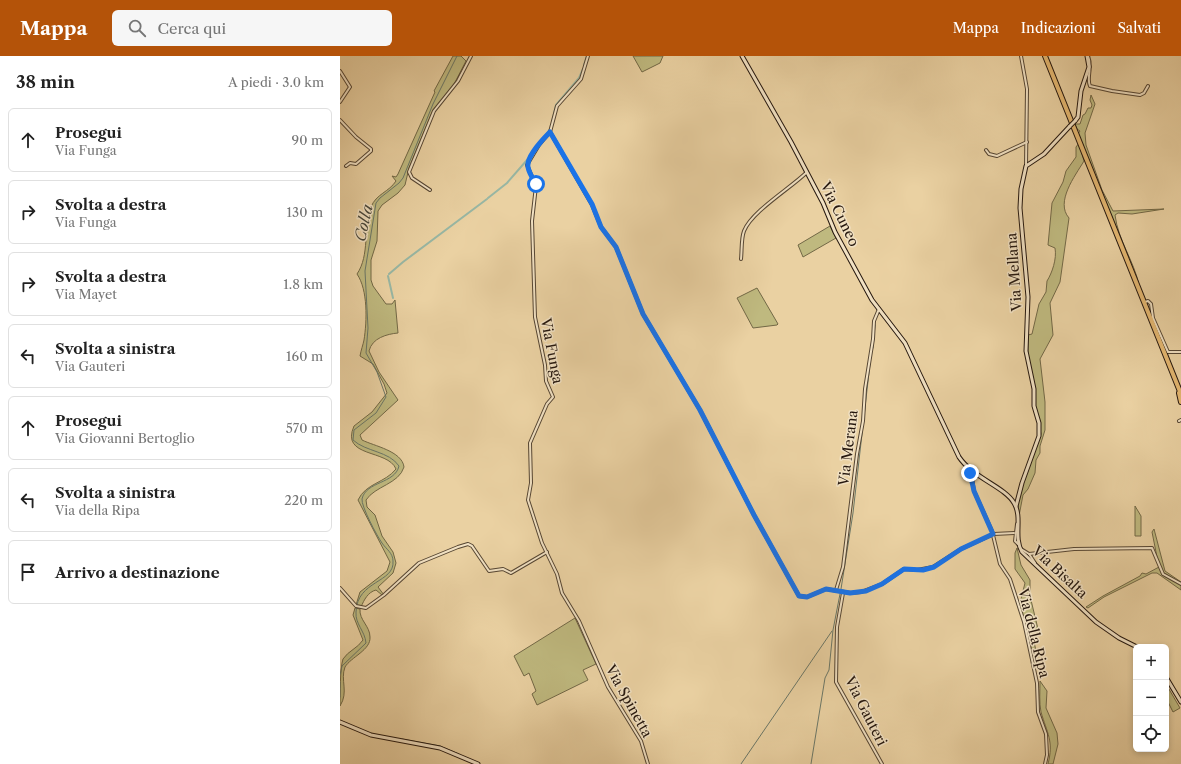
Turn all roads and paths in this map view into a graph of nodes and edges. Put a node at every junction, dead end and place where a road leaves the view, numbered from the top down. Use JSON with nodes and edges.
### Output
{"nodes":[{"id":1,"x":471,"y":56,"type":"edge"},
{"id":2,"x":588,"y":56,"type":"edge"},
{"id":3,"x":742,"y":56,"type":"edge"},
{"id":4,"x":1021,"y":56,"type":"edge"},
{"id":5,"x":1045,"y":56,"type":"edge"},
{"id":6,"x":1088,"y":56,"type":"edge"},
{"id":7,"x":340,"y":71,"type":"edge"},
{"id":8,"x":1148,"y":86,"type":"dead end"},
{"id":9,"x":340,"y":102,"type":"edge"},
{"id":10,"x":340,"y":120,"type":"edge"},
{"id":11,"x":550,"y":132,"type":"junction"},
{"id":12,"x":1027,"y":142,"type":"junction"},
{"id":13,"x":986,"y":150,"type":"dead end"},
{"id":14,"x":346,"y":166,"type":"dead end"},
{"id":15,"x":1026,"y":166,"type":"junction"},
{"id":16,"x":807,"y":172,"type":"junction"},
{"id":17,"x":430,"y":190,"type":"dead end"},
{"id":18,"x":741,"y":259,"type":"dead end"},
{"id":19,"x":1144,"y":302,"type":"junction"},
{"id":20,"x":879,"y":309,"type":"junction"},
{"id":21,"x":1181,"y":352,"type":"edge"},
{"id":22,"x":1177,"y":384,"type":"junction"},
{"id":23,"x":1181,"y":391,"type":"edge"},
{"id":24,"x":1181,"y":394,"type":"edge"},
{"id":25,"x":1181,"y":402,"type":"edge"},
{"id":26,"x":971,"y":471,"type":"junction"},
{"id":27,"x":1016,"y":506,"type":"junction"},
{"id":28,"x":1018,"y":523,"type":"junction"},
{"id":29,"x":1014,"y":532,"type":"junction"},
{"id":30,"x":993,"y":534,"type":"junction"},
{"id":31,"x":1018,"y":544,"type":"junction"},
{"id":32,"x":1020,"y":548,"type":"junction"},
{"id":33,"x":547,"y":552,"type":"junction"},
{"id":34,"x":1029,"y":554,"type":"junction"},
{"id":35,"x":1036,"y":565,"type":"junction"},
{"id":36,"x":1181,"y":584,"type":"edge"},
{"id":37,"x":340,"y":588,"type":"edge"},
{"id":38,"x":836,"y":590,"type":"junction"},
{"id":39,"x":843,"y":593,"type":"junction"},
{"id":40,"x":1133,"y":645,"type":"edge"},
{"id":41,"x":590,"y":649,"type":"joint"},
{"id":42,"x":1168,"y":680,"type":"edge"},
{"id":43,"x":1181,"y":702,"type":"edge"},
{"id":44,"x":340,"y":722,"type":"edge"},
{"id":45,"x":478,"y":764,"type":"edge"},
{"id":46,"x":648,"y":764,"type":"edge"},
{"id":47,"x":882,"y":764,"type":"edge"},
{"id":48,"x":1045,"y":764,"type":"edge"}],
"edges":[{"from":1,"to":17,"type":"street"},
{"from":2,"to":11,"type":"street","name":"Via Funga"},
{"from":3,"to":16,"type":"street","name":"Via Cuneo"},
{"from":4,"to":12,"type":"street"},
{"from":5,"to":19,"type":"main road"},
{"from":6,"to":8,"type":"street"},
{"from":6,"to":15,"type":"street","bridge":true},
{"from":7,"to":9,"type":"street"},
{"from":10,"to":14,"type":"street"},
{"from":11,"to":33,"type":"street","name":"Via Funga"},
{"from":11,"to":38,"type":"street"},
{"from":12,"to":13,"type":"street"},
{"from":12,"to":15,"type":"street"},
{"from":15,"to":27,"type":"street","name":"Via Mellana"},
{"from":16,"to":18,"type":"street"},
{"from":16,"to":20,"type":"street","name":"Via Cuneo"},
{"from":19,"to":21,"type":"street"},
{"from":19,"to":22,"type":"main road"},
{"from":20,"to":26,"type":"street","name":"Via Cuneo"},
{"from":20,"to":38,"type":"street","name":"Via Merana"},
{"from":22,"to":23,"type":"main road"},
{"from":22,"to":24,"type":"main road"},
{"from":22,"to":25,"type":"main road"},
{"from":26,"to":27,"type":"street"},
{"from":26,"to":30,"type":"street","name":"Via della Ripa"},
{"from":27,"to":28,"type":"street","name":"Via Bisalta"},
{"from":28,"to":29,"type":"street"},
{"from":28,"to":31,"type":"street","name":"Via Bisalta"},
{"from":29,"to":30,"type":"street"},
{"from":29,"to":31,"type":"street"},
{"from":30,"to":39,"type":"street"},
{"from":30,"to":48,"type":"street","name":"Via della Ripa"},
{"from":31,"to":32,"type":"street","name":"Via Bisalta"},
{"from":32,"to":34,"type":"street"},
{"from":32,"to":35,"type":"street","name":"Via Bisalta"},
{"from":33,"to":37,"type":"street"},
{"from":33,"to":41,"type":"street","name":"Via Funga"},
{"from":34,"to":35,"type":"street"},
{"from":34,"to":36,"type":"street"},
{"from":35,"to":40,"type":"street","name":"Via Bisalta"},
{"from":38,"to":39,"type":"street"},
{"from":39,"to":47,"type":"street","name":"Via Gauteri"},
{"from":41,"to":46,"type":"street","name":"Via Spinetta"},
{"from":42,"to":43,"type":"street"},
{"from":44,"to":45,"type":"street"}]}
